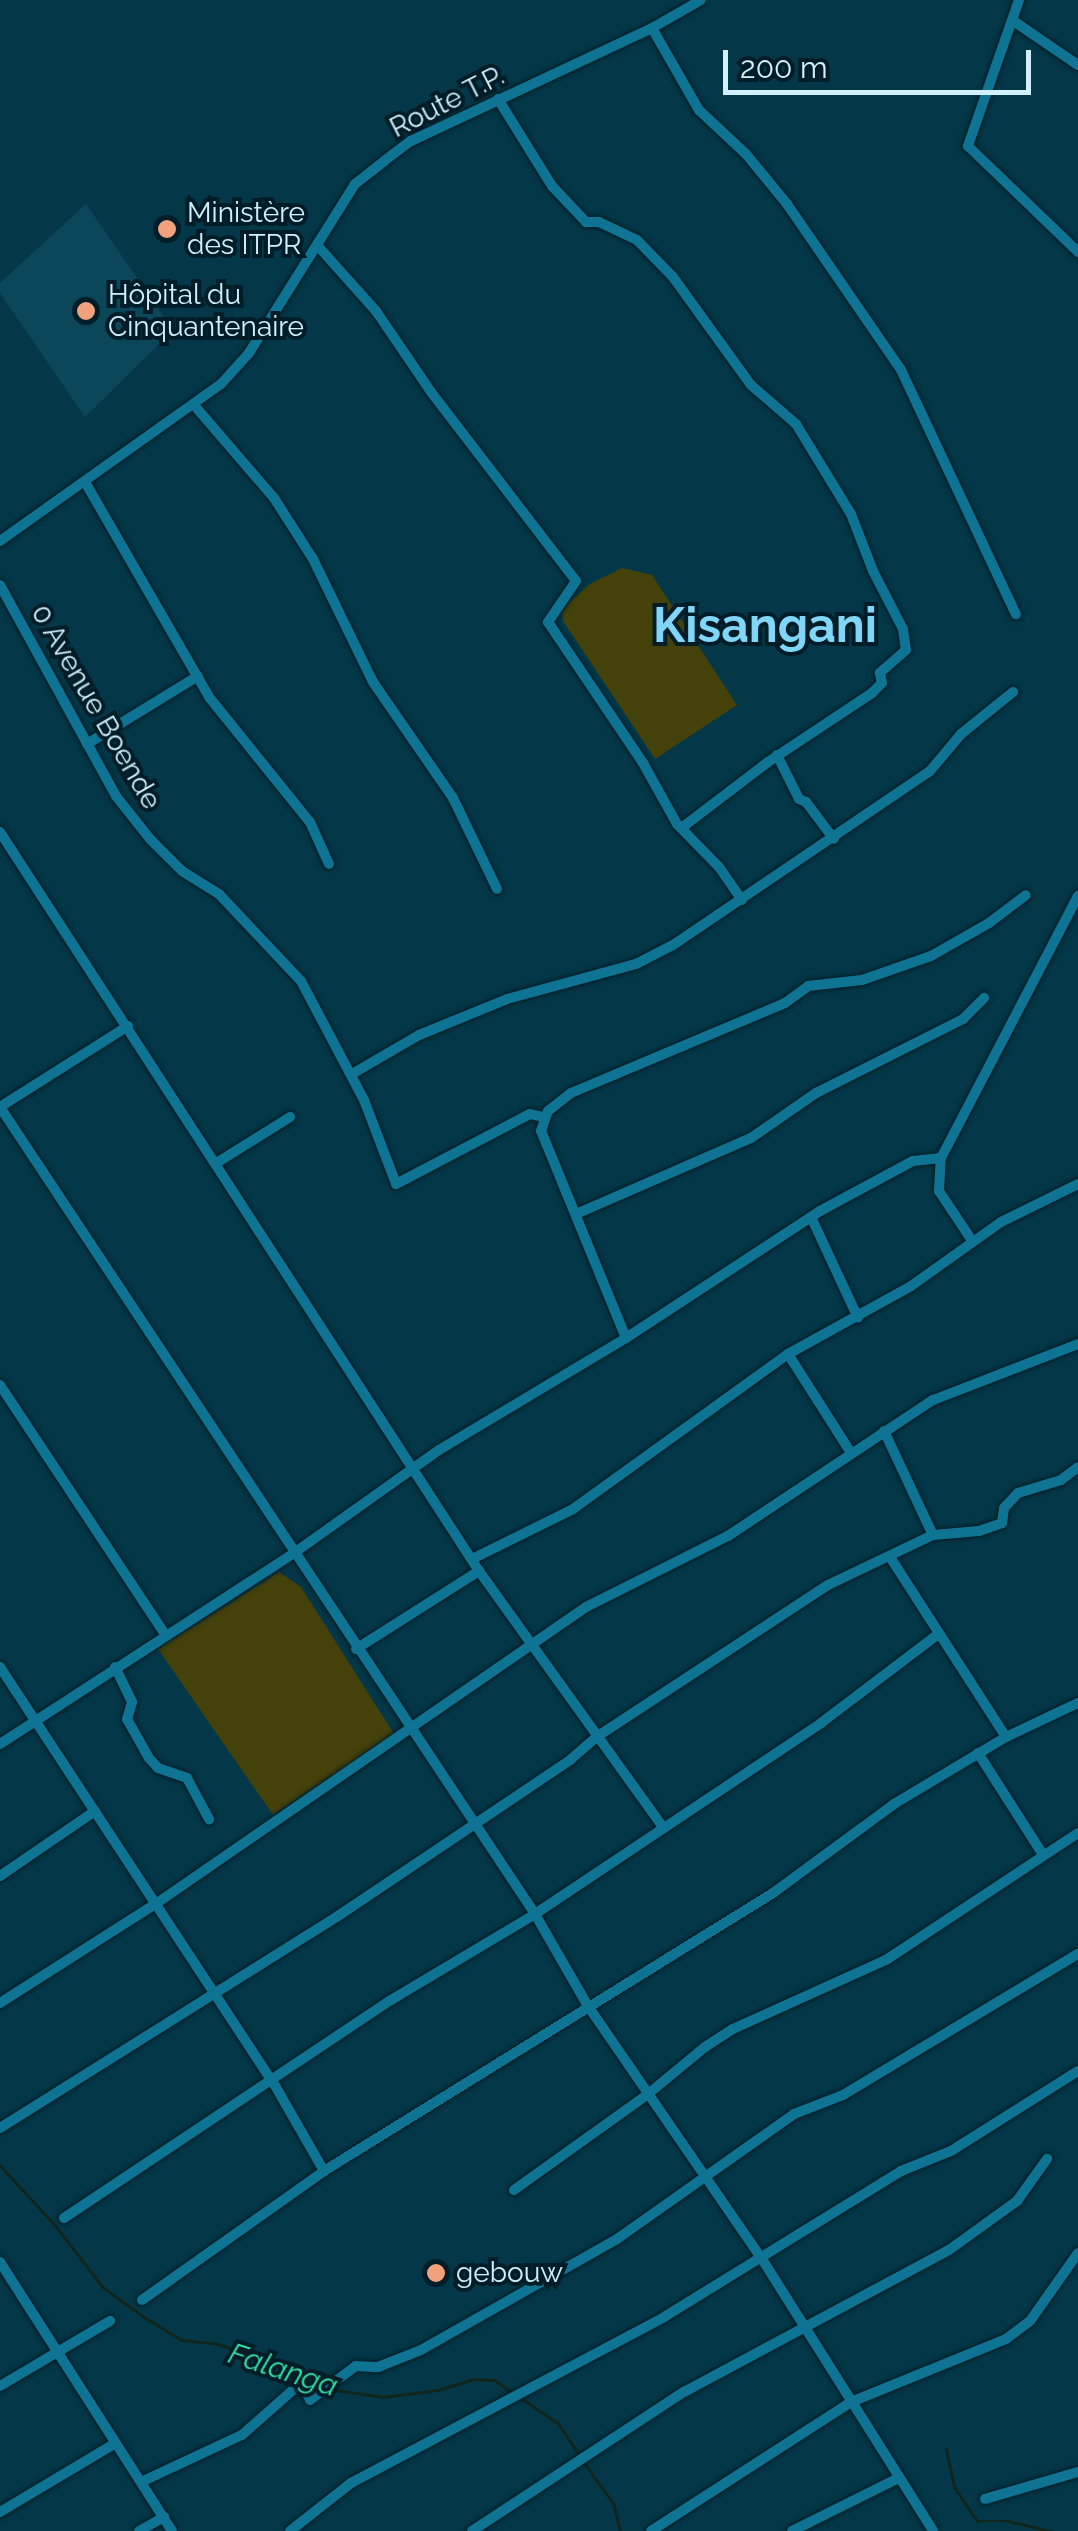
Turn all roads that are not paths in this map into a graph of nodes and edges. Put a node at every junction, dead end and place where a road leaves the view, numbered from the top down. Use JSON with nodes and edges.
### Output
{"nodes":[{"id":1,"x":701,"y":0,"type":"edge"},
{"id":2,"x":1019,"y":0,"type":"edge"},
{"id":3,"x":1012,"y":20,"type":"junction"},
{"id":4,"x":652,"y":28,"type":"junction"},
{"id":5,"x":1078,"y":65,"type":"edge"},
{"id":6,"x":498,"y":99,"type":"junction"},
{"id":7,"x":317,"y":245,"type":"junction"},
{"id":8,"x":1078,"y":252,"type":"edge"},
{"id":9,"x":194,"y":405,"type":"junction"},
{"id":10,"x":85,"y":482,"type":"junction"},
{"id":11,"x":0,"y":541,"type":"edge"},
{"id":12,"x":0,"y":585,"type":"edge"},
{"id":13,"x":1016,"y":614,"type":"dead end"},
{"id":14,"x":198,"y":676,"type":"junction"},
{"id":15,"x":1014,"y":692,"type":"dead end"},
{"id":16,"x":87,"y":744,"type":"junction"},
{"id":17,"x":778,"y":755,"type":"junction"},
{"id":18,"x":684,"y":826,"type":"junction"},
{"id":19,"x":0,"y":832,"type":"edge"},
{"id":20,"x":834,"y":840,"type":"junction"},
{"id":21,"x":329,"y":864,"type":"dead end"},
{"id":22,"x":497,"y":888,"type":"dead end"},
{"id":23,"x":1026,"y":895,"type":"dead end"},
{"id":24,"x":1078,"y":896,"type":"edge"},
{"id":25,"x":742,"y":900,"type":"junction"},
{"id":26,"x":984,"y":998,"type":"dead end"},
{"id":27,"x":128,"y":1026,"type":"junction"},
{"id":28,"x":352,"y":1074,"type":"junction"},
{"id":29,"x":0,"y":1107,"type":"edge"},
{"id":30,"x":290,"y":1117,"type":"dead end"},
{"id":31,"x":543,"y":1117,"type":"junction"},
{"id":32,"x":941,"y":1158,"type":"junction"},
{"id":33,"x":218,"y":1162,"type":"junction"},
{"id":34,"x":1078,"y":1184,"type":"edge"},
{"id":35,"x":576,"y":1214,"type":"junction"},
{"id":36,"x":812,"y":1217,"type":"junction"},
{"id":37,"x":971,"y":1240,"type":"junction"},
{"id":38,"x":858,"y":1318,"type":"junction"},
{"id":39,"x":626,"y":1338,"type":"junction"},
{"id":40,"x":1078,"y":1344,"type":"edge"},
{"id":41,"x":788,"y":1354,"type":"junction"},
{"id":42,"x":0,"y":1385,"type":"edge"},
{"id":43,"x":884,"y":1430,"type":"junction"},
{"id":44,"x":850,"y":1454,"type":"junction"},
{"id":45,"x":1078,"y":1467,"type":"edge"},
{"id":46,"x":413,"y":1468,"type":"junction"},
{"id":47,"x":933,"y":1535,"type":"junction"},
{"id":48,"x":294,"y":1553,"type":"junction"},
{"id":49,"x":890,"y":1557,"type":"junction"},
{"id":50,"x":472,"y":1560,"type":"junction"},
{"id":51,"x":479,"y":1570,"type":"junction"},
{"id":52,"x":165,"y":1634,"type":"junction"},
{"id":53,"x":937,"y":1635,"type":"junction"},
{"id":54,"x":528,"y":1645,"type":"junction"},
{"id":55,"x":356,"y":1649,"type":"junction"},
{"id":56,"x":0,"y":1667,"type":"edge"},
{"id":57,"x":116,"y":1667,"type":"junction"},
{"id":58,"x":1078,"y":1702,"type":"edge"},
{"id":59,"x":34,"y":1721,"type":"junction"},
{"id":60,"x":410,"y":1730,"type":"junction"},
{"id":61,"x":598,"y":1736,"type":"junction"},
{"id":62,"x":1006,"y":1737,"type":"junction"},
{"id":63,"x":0,"y":1744,"type":"edge"},
{"id":64,"x":978,"y":1753,"type":"junction"},
{"id":65,"x":95,"y":1811,"type":"junction"},
{"id":66,"x":210,"y":1818,"type":"dead end"},
{"id":67,"x":473,"y":1826,"type":"junction"},
{"id":68,"x":662,"y":1826,"type":"junction"},
{"id":69,"x":1078,"y":1833,"type":"edge"},
{"id":70,"x":1042,"y":1854,"type":"junction"},
{"id":71,"x":0,"y":1876,"type":"edge"},
{"id":72,"x":157,"y":1902,"type":"junction"},
{"id":73,"x":535,"y":1914,"type":"junction"},
{"id":74,"x":1078,"y":1954,"type":"edge"},
{"id":75,"x":210,"y":1992,"type":"junction"},
{"id":76,"x":0,"y":2003,"type":"edge"},
{"id":77,"x":588,"y":2006,"type":"junction"},
{"id":78,"x":1078,"y":2071,"type":"edge"},
{"id":79,"x":273,"y":2082,"type":"junction"},
{"id":80,"x":648,"y":2094,"type":"junction"},
{"id":81,"x":0,"y":2128,"type":"edge"},
{"id":82,"x":1047,"y":2160,"type":"dead end"},
{"id":83,"x":324,"y":2171,"type":"junction"},
{"id":84,"x":705,"y":2177,"type":"junction"},
{"id":85,"x":514,"y":2190,"type":"dead end"},
{"id":86,"x":64,"y":2218,"type":"dead end"},
{"id":87,"x":1078,"y":2254,"type":"edge"},
{"id":88,"x":762,"y":2259,"type":"junction"},
{"id":89,"x":0,"y":2262,"type":"edge"},
{"id":90,"x":142,"y":2300,"type":"dead end"},
{"id":91,"x":110,"y":2321,"type":"dead end"},
{"id":92,"x":805,"y":2328,"type":"junction"},
{"id":93,"x":57,"y":2350,"type":"junction"},
{"id":94,"x":0,"y":2386,"type":"edge"},
{"id":95,"x":851,"y":2402,"type":"junction"},
{"id":96,"x":114,"y":2444,"type":"junction"},
{"id":97,"x":1078,"y":2472,"type":"edge"},
{"id":98,"x":899,"y":2478,"type":"junction"},
{"id":99,"x":142,"y":2482,"type":"junction"},
{"id":100,"x":985,"y":2499,"type":"dead end"},
{"id":101,"x":0,"y":2512,"type":"edge"},
{"id":102,"x":164,"y":2517,"type":"junction"},
{"id":103,"x":139,"y":2531,"type":"edge"},
{"id":104,"x":172,"y":2531,"type":"edge"},
{"id":105,"x":290,"y":2531,"type":"edge"},
{"id":106,"x":472,"y":2531,"type":"edge"},
{"id":107,"x":651,"y":2531,"type":"edge"},
{"id":108,"x":792,"y":2531,"type":"edge"},
{"id":109,"x":933,"y":2531,"type":"edge"}],
"edges":[{"from":1,"to":4,"type":"street","name":"Route T.P."},
{"from":2,"to":3,"type":"street"},
{"from":3,"to":5,"type":"street"},
{"from":3,"to":8,"type":"street"},
{"from":4,"to":6,"type":"street","name":"Route T.P."},
{"from":4,"to":13,"type":"street"},
{"from":6,"to":7,"type":"street","name":"Route T.P."},
{"from":6,"to":17,"type":"street"},
{"from":7,"to":9,"type":"street","name":"Route T.P."},
{"from":7,"to":18,"type":"street"},
{"from":9,"to":10,"type":"street","name":"Route T.P."},
{"from":9,"to":22,"type":"street"},
{"from":10,"to":11,"type":"street","name":"Route T.P."},
{"from":10,"to":14,"type":"street"},
{"from":12,"to":16,"type":"street","name":"0 Avenue Boende"},
{"from":14,"to":16,"type":"street"},
{"from":14,"to":21,"type":"street"},
{"from":15,"to":20,"type":"street"},
{"from":16,"to":28,"type":"street","name":"0 Avenue Boende"},
{"from":17,"to":18,"type":"street"},
{"from":17,"to":20,"type":"street"},
{"from":18,"to":25,"type":"street"},
{"from":19,"to":27,"type":"street"},
{"from":20,"to":25,"type":"street"},
{"from":23,"to":31,"type":"street"},
{"from":24,"to":32,"type":"street"},
{"from":25,"to":28,"type":"street"},
{"from":26,"to":35,"type":"street"},
{"from":27,"to":29,"type":"street"},
{"from":27,"to":33,"type":"street"},
{"from":28,"to":31,"type":"street","name":"0 Avenue Boende"},
{"from":29,"to":48,"type":"street"},
{"from":30,"to":33,"type":"street"},
{"from":31,"to":35,"type":"street"},
{"from":32,"to":36,"type":"street"},
{"from":32,"to":37,"type":"street"},
{"from":33,"to":46,"type":"street"},
{"from":34,"to":37,"type":"street"},
{"from":35,"to":39,"type":"street"},
{"from":36,"to":38,"type":"street"},
{"from":36,"to":39,"type":"street"},
{"from":37,"to":38,"type":"street"},
{"from":38,"to":41,"type":"street"},
{"from":39,"to":46,"type":"street"},
{"from":40,"to":43,"type":"street"},
{"from":41,"to":44,"type":"street"},
{"from":41,"to":50,"type":"street"},
{"from":42,"to":52,"type":"street"},
{"from":43,"to":44,"type":"street"},
{"from":43,"to":47,"type":"street"},
{"from":44,"to":54,"type":"street"},
{"from":45,"to":47,"type":"street"},
{"from":46,"to":48,"type":"street"},
{"from":46,"to":50,"type":"street"},
{"from":47,"to":49,"type":"street"},
{"from":48,"to":52,"type":"street"},
{"from":48,"to":55,"type":"street"},
{"from":49,"to":53,"type":"street"},
{"from":49,"to":61,"type":"street"},
{"from":50,"to":51,"type":"street"},
{"from":51,"to":54,"type":"street"},
{"from":51,"to":55,"type":"street"},
{"from":52,"to":57,"type":"street"},
{"from":53,"to":62,"type":"street"},
{"from":53,"to":68,"type":"street"},
{"from":54,"to":60,"type":"street"},
{"from":54,"to":61,"type":"street"},
{"from":55,"to":60,"type":"street"},
{"from":56,"to":59,"type":"street"},
{"from":57,"to":59,"type":"street"},
{"from":57,"to":66,"type":"street"},
{"from":58,"to":62,"type":"street"},
{"from":59,"to":63,"type":"street"},
{"from":59,"to":65,"type":"street"},
{"from":60,"to":67,"type":"street"},
{"from":60,"to":72,"type":"street"},
{"from":61,"to":67,"type":"street"},
{"from":61,"to":68,"type":"street"},
{"from":62,"to":64,"type":"street"},
{"from":64,"to":70,"type":"street"},
{"from":64,"to":77,"type":"street"},
{"from":65,"to":71,"type":"street"},
{"from":65,"to":72,"type":"street"},
{"from":67,"to":73,"type":"street"},
{"from":67,"to":75,"type":"street"},
{"from":68,"to":73,"type":"street"},
{"from":69,"to":70,"type":"street"},
{"from":70,"to":80,"type":"street"},
{"from":72,"to":75,"type":"street"},
{"from":72,"to":76,"type":"street"},
{"from":73,"to":77,"type":"street"},
{"from":73,"to":79,"type":"street"},
{"from":74,"to":84,"type":"street"},
{"from":75,"to":79,"type":"street"},
{"from":75,"to":81,"type":"street"},
{"from":77,"to":80,"type":"street"},
{"from":77,"to":83,"type":"street"},
{"from":78,"to":88,"type":"street"},
{"from":79,"to":83,"type":"street"},
{"from":79,"to":86,"type":"street"},
{"from":80,"to":84,"type":"street"},
{"from":80,"to":85,"type":"street"},
{"from":82,"to":92,"type":"street"},
{"from":83,"to":90,"type":"street"},
{"from":84,"to":88,"type":"street"},
{"from":84,"to":99,"type":"street"},
{"from":87,"to":95,"type":"street"},
{"from":88,"to":92,"type":"street"},
{"from":88,"to":105,"type":"street"},
{"from":89,"to":93,"type":"street"},
{"from":91,"to":93,"type":"street"},
{"from":92,"to":95,"type":"street"},
{"from":92,"to":106,"type":"street"},
{"from":93,"to":94,"type":"street"},
{"from":93,"to":96,"type":"street"},
{"from":95,"to":98,"type":"street"},
{"from":95,"to":107,"type":"street"},
{"from":96,"to":99,"type":"street"},
{"from":96,"to":101,"type":"street"},
{"from":97,"to":100,"type":"street"},
{"from":98,"to":108,"type":"street"},
{"from":98,"to":109,"type":"street"},
{"from":99,"to":102,"type":"street"},
{"from":102,"to":103,"type":"street"},
{"from":102,"to":104,"type":"street"}]}
